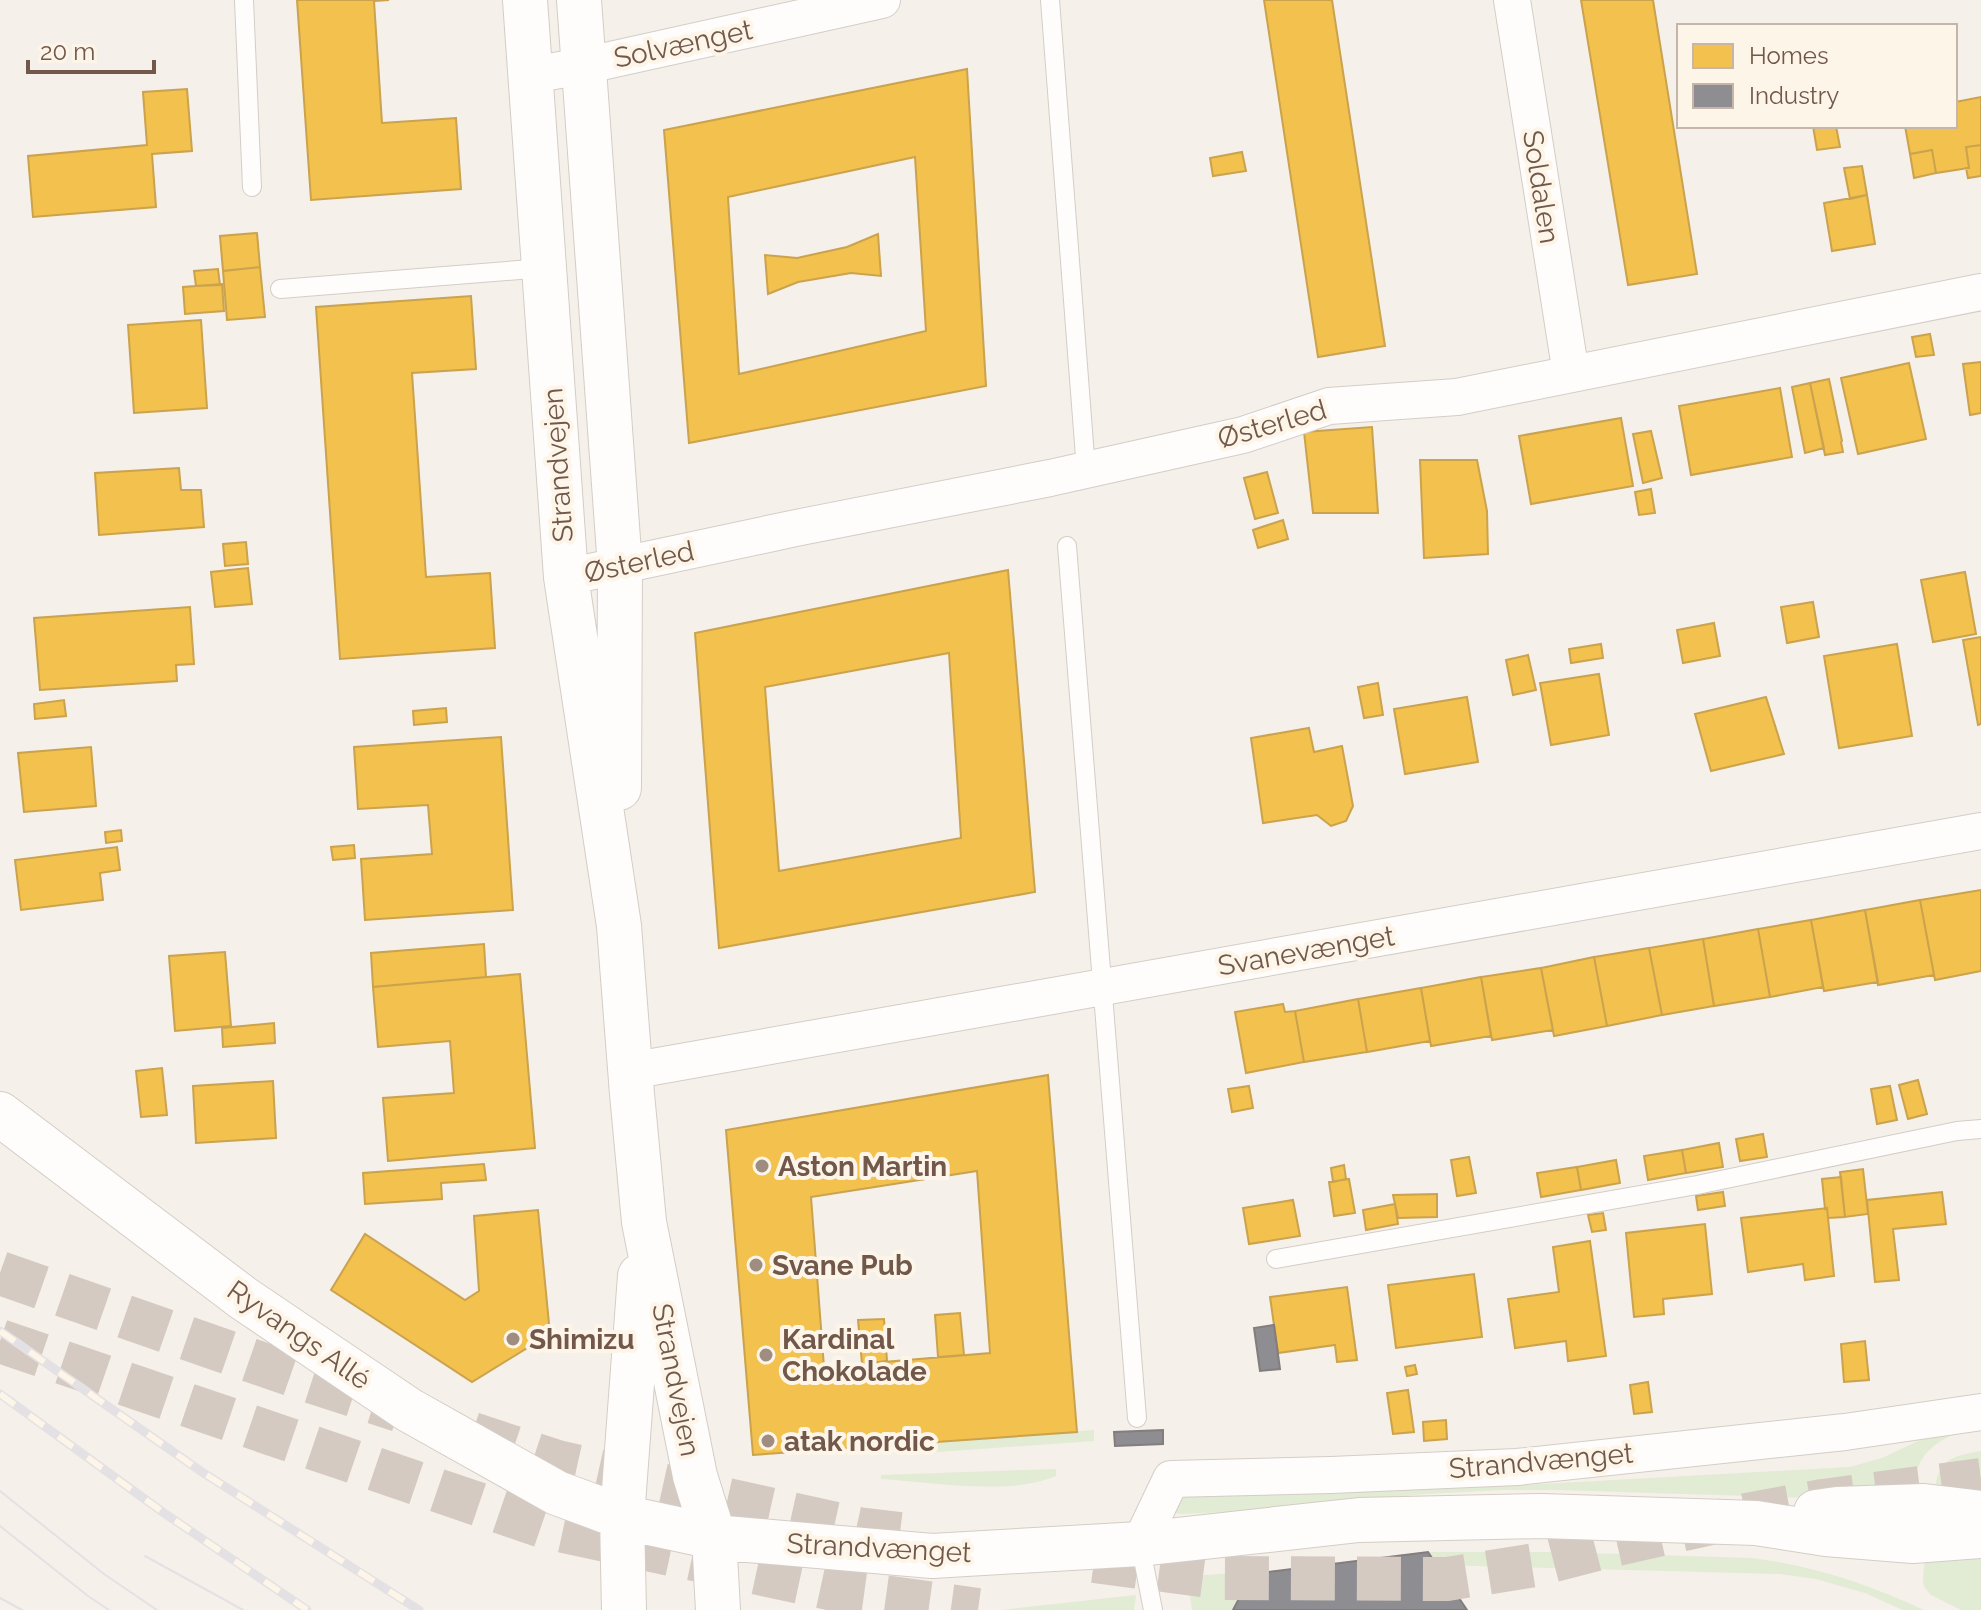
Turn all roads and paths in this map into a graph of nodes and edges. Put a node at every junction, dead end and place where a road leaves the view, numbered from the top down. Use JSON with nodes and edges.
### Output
{"nodes":[{"id":1,"x":244,"y":0,"type":"edge"},
{"id":2,"x":525,"y":0,"type":"edge"},
{"id":3,"x":579,"y":0,"type":"edge"},
{"id":4,"x":882,"y":0,"type":"edge"},
{"id":5,"x":1050,"y":0,"type":"edge"},
{"id":6,"x":1512,"y":0,"type":"edge"},
{"id":7,"x":583,"y":66,"type":"junction"},
{"id":8,"x":531,"y":75,"type":"junction"},
{"id":9,"x":252,"y":187,"type":"dead end"},
{"id":10,"x":544,"y":268,"type":"junction"},
{"id":11,"x":280,"y":289,"type":"dead end"},
{"id":12,"x":1981,"y":292,"type":"edge"},
{"id":13,"x":1571,"y":374,"type":"junction"},
{"id":14,"x":1086,"y":470,"type":"junction"},
{"id":15,"x":1067,"y":546,"type":"dead end"},
{"id":16,"x":620,"y":567,"type":"junction"},
{"id":17,"x":566,"y":577,"type":"junction"},
{"id":18,"x":1981,"y":831,"type":"edge"},
{"id":19,"x":619,"y":926,"type":"junction"},
{"id":20,"x":1103,"y":987,"type":"junction"},
{"id":21,"x":630,"y":1071,"type":"junction"},
{"id":22,"x":0,"y":1114,"type":"edge"},
{"id":23,"x":1981,"y":1129,"type":"edge"},
{"id":24,"x":644,"y":1222,"type":"junction"},
{"id":25,"x":1276,"y":1259,"type":"dead end"},
{"id":26,"x":1981,"y":1412,"type":"edge"},
{"id":27,"x":1137,"y":1418,"type":"dead end"},
{"id":28,"x":1981,"y":1513,"type":"edge"},
{"id":29,"x":622,"y":1517,"type":"junction"},
{"id":30,"x":1756,"y":1523,"type":"junction"},
{"id":31,"x":1981,"y":1536,"type":"edge"},
{"id":32,"x":714,"y":1537,"type":"junction"},
{"id":33,"x":1140,"y":1544,"type":"junction"},
{"id":34,"x":624,"y":1610,"type":"edge"},
{"id":35,"x":718,"y":1610,"type":"edge"},
{"id":36,"x":1153,"y":1610,"type":"edge"}],
"edges":[{"from":1,"to":9,"type":"lane"},
{"from":2,"to":8,"type":"street","name":"Strandvejen"},
{"from":3,"to":7,"type":"street","name":"Strandvejen"},
{"from":4,"to":7,"type":"street","name":"Solvænget"},
{"from":5,"to":14,"type":"lane"},
{"from":6,"to":13,"type":"street","name":"Soldalen"},
{"from":7,"to":8,"type":"street","name":"Solvænget"},
{"from":7,"to":16,"type":"street","name":"Strandvejen"},
{"from":8,"to":10,"type":"street","name":"Strandvejen"},
{"from":10,"to":11,"type":"lane"},
{"from":10,"to":17,"type":"street","name":"Strandvejen"},
{"from":12,"to":13,"type":"street","name":"Østerled"},
{"from":13,"to":14,"type":"street","name":"Østerled"},
{"from":14,"to":16,"type":"street","name":"Østerled"},
{"from":15,"to":20,"type":"lane"},
{"from":16,"to":17,"type":"street","name":"Østerled"},
{"from":16,"to":19,"type":"street","name":"Strandvejen"},
{"from":17,"to":19,"type":"street","name":"Strandvejen"},
{"from":18,"to":20,"type":"street","name":"Svanevænget"},
{"from":19,"to":21,"type":"street","name":"Strandvejen"},
{"from":20,"to":21,"type":"street","name":"Svanevænget"},
{"from":20,"to":27,"type":"lane"},
{"from":21,"to":24,"type":"street","name":"Strandvejen"},
{"from":22,"to":29,"type":"street","name":"Ryvangs Allé"},
{"from":23,"to":25,"type":"lane"},
{"from":24,"to":29,"type":"street","name":"Strandvejen"},
{"from":24,"to":32,"type":"street","name":"Strandvejen"},
{"from":26,"to":33,"type":"street","name":"Strandvænget"},
{"from":28,"to":30,"type":"street","name":"Strandvænget"},
{"from":29,"to":32,"type":"street","name":"Ryvangs Allé"},
{"from":29,"to":34,"type":"street","name":"Strandvejen"},
{"from":30,"to":31,"type":"street","name":"Strandvænget"},
{"from":30,"to":33,"type":"street","name":"Strandvænget"},
{"from":32,"to":33,"type":"street","name":"Strandvænget"},
{"from":32,"to":35,"type":"street","name":"Strandvejen"},
{"from":33,"to":36,"type":"lane"}]}
